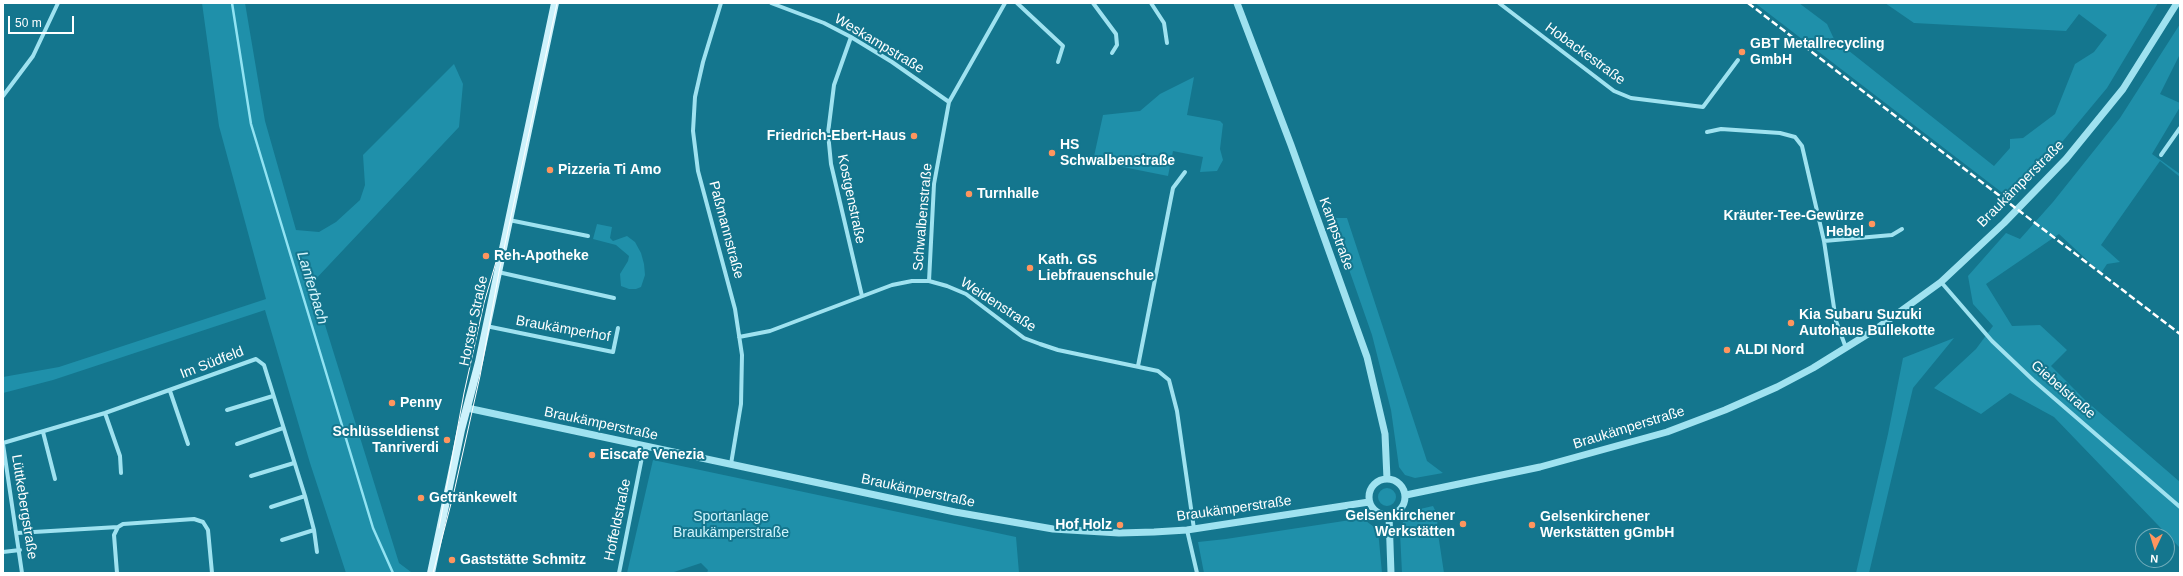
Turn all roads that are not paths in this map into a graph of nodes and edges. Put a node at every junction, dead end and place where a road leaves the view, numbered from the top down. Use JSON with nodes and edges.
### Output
{"nodes":[{"id":1,"x":58,"y":3,"type":"edge"},
{"id":2,"x":555,"y":3,"type":"edge"},
{"id":3,"x":721,"y":3,"type":"edge"},
{"id":4,"x":771,"y":3,"type":"edge"},
{"id":5,"x":1005,"y":3,"type":"edge"},
{"id":6,"x":1017,"y":3,"type":"edge"},
{"id":7,"x":1093,"y":3,"type":"edge"},
{"id":8,"x":1151,"y":3,"type":"edge"},
{"id":9,"x":1237,"y":3,"type":"edge"},
{"id":10,"x":1499,"y":3,"type":"edge"},
{"id":11,"x":2177,"y":3,"type":"edge"},
{"id":12,"x":851,"y":37,"type":"junction"},
{"id":13,"x":1167,"y":43,"type":"dead end"},
{"id":14,"x":1112,"y":53,"type":"dead end"},
{"id":15,"x":1738,"y":60,"type":"dead end"},
{"id":16,"x":1058,"y":62,"type":"dead end"},
{"id":17,"x":3,"y":96,"type":"edge"},
{"id":18,"x":949,"y":102,"type":"junction"},
{"id":19,"x":2180,"y":128,"type":"edge"},
{"id":20,"x":1707,"y":132,"type":"dead end"},
{"id":21,"x":2161,"y":155,"type":"dead end"},
{"id":22,"x":1185,"y":172,"type":"dead end"},
{"id":23,"x":509,"y":220,"type":"junction"},
{"id":24,"x":1902,"y":229,"type":"dead end"},
{"id":25,"x":588,"y":236,"type":"dead end"},
{"id":26,"x":1824,"y":241,"type":"junction"},
{"id":27,"x":497,"y":272,"type":"junction"},
{"id":28,"x":929,"y":281,"type":"junction"},
{"id":29,"x":1941,"y":282,"type":"junction"},
{"id":30,"x":862,"y":296,"type":"junction"},
{"id":31,"x":614,"y":298,"type":"dead end"},
{"id":32,"x":486,"y":326,"type":"junction"},
{"id":33,"x":618,"y":328,"type":"dead end"},
{"id":34,"x":740,"y":337,"type":"junction"},
{"id":35,"x":1846,"y":348,"type":"junction"},
{"id":36,"x":1138,"y":366,"type":"junction"},
{"id":37,"x":170,"y":391,"type":"junction"},
{"id":38,"x":272,"y":396,"type":"junction"},
{"id":39,"x":468,"y":408,"type":"junction"},
{"id":40,"x":226,"y":410,"type":"dead end"},
{"id":41,"x":105,"y":413,"type":"junction"},
{"id":42,"x":283,"y":428,"type":"junction"},
{"id":43,"x":43,"y":432,"type":"junction"},
{"id":44,"x":3,"y":443,"type":"edge"},
{"id":45,"x":188,"y":444,"type":"dead end"},
{"id":46,"x":238,"y":444,"type":"dead end"},
{"id":47,"x":644,"y":447,"type":"junction"},
{"id":48,"x":294,"y":463,"type":"junction"},
{"id":49,"x":731,"y":465,"type":"junction"},
{"id":50,"x":121,"y":473,"type":"dead end"},
{"id":51,"x":251,"y":476,"type":"dead end"},
{"id":52,"x":55,"y":479,"type":"dead end"},
{"id":53,"x":1387,"y":479,"type":"junction"},
{"id":54,"x":1406,"y":495,"type":"junction"},
{"id":55,"x":305,"y":496,"type":"junction"},
{"id":56,"x":1369,"y":502,"type":"junction"},
{"id":57,"x":2180,"y":506,"type":"edge"},
{"id":58,"x":271,"y":507,"type":"dead end"},
{"id":59,"x":1389,"y":516,"type":"junction"},
{"id":60,"x":118,"y":527,"type":"junction"},
{"id":61,"x":1191,"y":529,"type":"junction"},
{"id":62,"x":314,"y":530,"type":"junction"},
{"id":63,"x":17,"y":533,"type":"junction"},
{"id":64,"x":282,"y":540,"type":"dead end"},
{"id":65,"x":20,"y":550,"type":"junction"},
{"id":66,"x":3,"y":552,"type":"edge"},
{"id":67,"x":317,"y":552,"type":"dead end"},
{"id":68,"x":22,"y":573,"type":"edge"},
{"id":69,"x":116,"y":573,"type":"edge"},
{"id":70,"x":212,"y":573,"type":"edge"},
{"id":71,"x":431,"y":573,"type":"edge"},
{"id":72,"x":619,"y":573,"type":"edge"},
{"id":73,"x":1198,"y":573,"type":"edge"},
{"id":74,"x":1391,"y":573,"type":"edge"}],
"edges":[{"from":1,"to":17,"type":"street"},
{"from":2,"to":23,"type":"main road","name":"Horster Straße"},
{"from":3,"to":34,"type":"street","name":"Paßmannstraße"},
{"from":4,"to":12,"type":"street","name":"Weskampstraße"},
{"from":5,"to":18,"type":"street","name":"Schwalbenstraße"},
{"from":6,"to":16,"type":"street"},
{"from":7,"to":14,"type":"street"},
{"from":8,"to":13,"type":"street"},
{"from":9,"to":53,"type":"street","name":"Kampstraße"},
{"from":10,"to":15,"type":"street","name":"Hobackestraße"},
{"from":11,"to":29,"type":"street","name":"Braukämperstraße"},
{"from":12,"to":18,"type":"street","name":"Weskampstraße"},
{"from":12,"to":30,"type":"street","name":"Kostgenstraße"},
{"from":18,"to":28,"type":"street","name":"Schwalbenstraße"},
{"from":19,"to":21,"type":"street"},
{"from":20,"to":26,"type":"street"},
{"from":22,"to":36,"type":"street"},
{"from":23,"to":25,"type":"street"},
{"from":23,"to":27,"type":"main road","name":"Horster Straße"},
{"from":24,"to":26,"type":"street"},
{"from":26,"to":35,"type":"street"},
{"from":27,"to":31,"type":"street"},
{"from":27,"to":32,"type":"main road","name":"Horster Straße"},
{"from":28,"to":30,"type":"street","name":"Weidenstraße"},
{"from":28,"to":36,"type":"street","name":"Weidenstraße"},
{"from":29,"to":35,"type":"street","name":"Braukämperstraße"},
{"from":29,"to":57,"type":"street","name":"Giebelstraße"},
{"from":30,"to":34,"type":"street","name":"Weidenstraße"},
{"from":32,"to":33,"type":"street","name":"Braukämperhof"},
{"from":32,"to":39,"type":"main road","name":"Horster Straße"},
{"from":34,"to":49,"type":"street","name":"Paßmannstraße"},
{"from":35,"to":54,"type":"street","name":"Braukämperstraße"},
{"from":36,"to":61,"type":"street","name":"Weidenstraße"},
{"from":37,"to":38,"type":"street","name":"Im Südfeld"},
{"from":37,"to":41,"type":"street","name":"Im Südfeld"},
{"from":37,"to":45,"type":"street"},
{"from":38,"to":40,"type":"street"},
{"from":38,"to":42,"type":"street","name":"Im Südfeld"},
{"from":39,"to":47,"type":"street","name":"Braukämperstraße"},
{"from":39,"to":71,"type":"main road","name":"Horster Straße"},
{"from":41,"to":43,"type":"street","name":"Im Südfeld"},
{"from":41,"to":50,"type":"street"},
{"from":42,"to":46,"type":"street"},
{"from":42,"to":48,"type":"street","name":"Im Südfeld"},
{"from":43,"to":44,"type":"street","name":"Im Südfeld"},
{"from":43,"to":52,"type":"street"},
{"from":44,"to":63,"type":"street","name":"Lüttkebergstraße"},
{"from":47,"to":49,"type":"street","name":"Braukämperstraße"},
{"from":47,"to":72,"type":"street","name":"Hoffeldstraße"},
{"from":48,"to":51,"type":"street"},
{"from":48,"to":55,"type":"street","name":"Im Südfeld"},
{"from":49,"to":61,"type":"street","name":"Braukämperstraße"},
{"from":53,"to":54,"type":"street"},
{"from":53,"to":56,"type":"street"},
{"from":54,"to":59,"type":"street"},
{"from":55,"to":58,"type":"street"},
{"from":55,"to":62,"type":"street","name":"Im Südfeld"},
{"from":56,"to":59,"type":"street"},
{"from":56,"to":61,"type":"street","name":"Braukämperstraße"},
{"from":59,"to":74,"type":"street"},
{"from":60,"to":63,"type":"street"},
{"from":60,"to":69,"type":"street"},
{"from":60,"to":70,"type":"street"},
{"from":61,"to":73,"type":"street","name":"Weidenstraße"},
{"from":62,"to":64,"type":"street"},
{"from":62,"to":67,"type":"street","name":"Im Südfeld"},
{"from":63,"to":65,"type":"street","name":"Lüttkebergstraße"},
{"from":65,"to":66,"type":"street"},
{"from":65,"to":68,"type":"street","name":"Lüttkebergstraße"}]}
